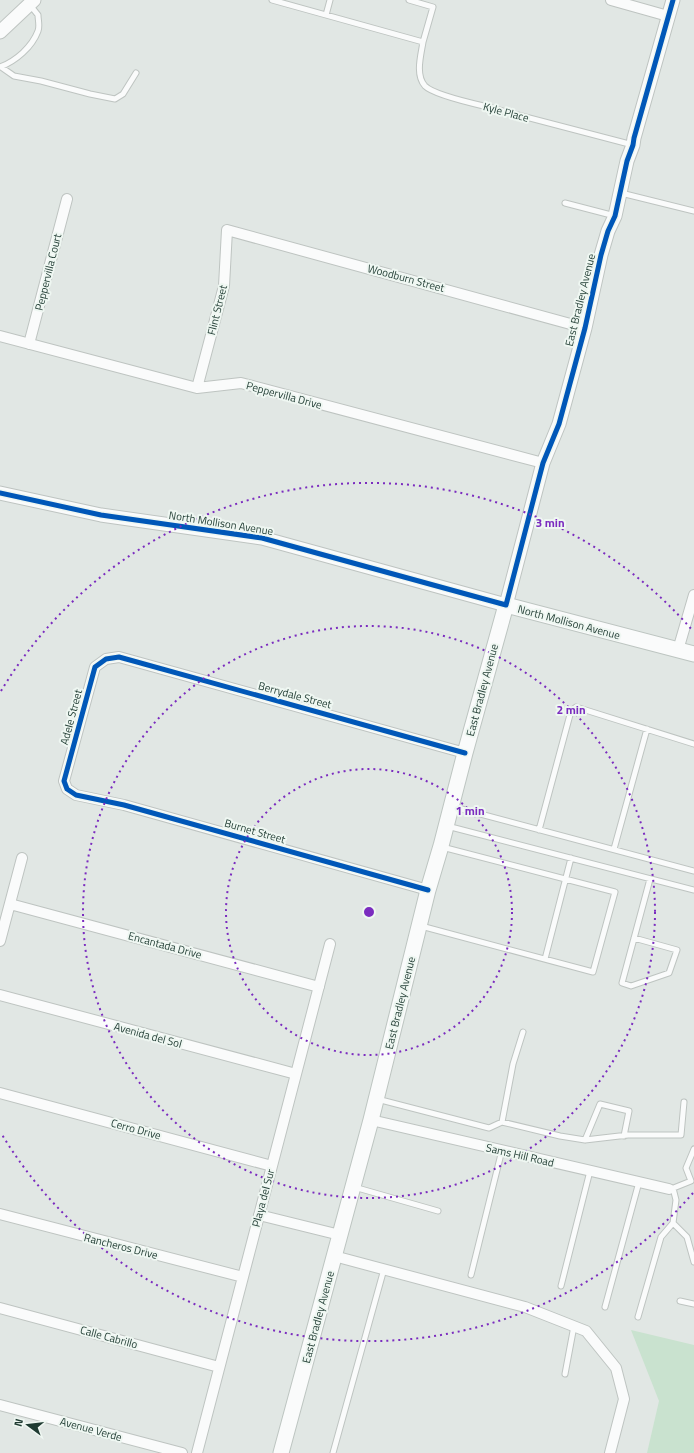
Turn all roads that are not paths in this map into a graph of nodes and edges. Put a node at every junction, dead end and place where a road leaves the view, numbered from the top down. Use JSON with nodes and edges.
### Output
{"nodes":[{"id":1,"x":272,"y":0,"type":"edge"},
{"id":2,"x":330,"y":0,"type":"edge"},
{"id":3,"x":409,"y":0,"type":"edge"},
{"id":4,"x":611,"y":0,"type":"edge"},
{"id":5,"x":673,"y":0,"type":"edge"},
{"id":6,"x":31,"y":2,"type":"edge"},
{"id":7,"x":326,"y":15,"type":"junction"},
{"id":8,"x":668,"y":16,"type":"junction"},
{"id":9,"x":0,"y":31,"type":"edge"},
{"id":10,"x":424,"y":42,"type":"junction"},
{"id":11,"x":0,"y":67,"type":"edge"},
{"id":12,"x":136,"y":73,"type":"dead end"},
{"id":13,"x":634,"y":145,"type":"junction"},
{"id":14,"x":621,"y":192,"type":"junction"},
{"id":15,"x":66,"y":199,"type":"dead end"},
{"id":16,"x":566,"y":204,"type":"dead end"},
{"id":17,"x":694,"y":211,"type":"edge"},
{"id":18,"x":614,"y":216,"type":"junction"},
{"id":19,"x":227,"y":230,"type":"joint"},
{"id":20,"x":584,"y":328,"type":"junction"},
{"id":21,"x":0,"y":336,"type":"edge"},
{"id":22,"x":29,"y":344,"type":"junction"},
{"id":23,"x":197,"y":388,"type":"junction"},
{"id":24,"x":543,"y":463,"type":"junction"},
{"id":25,"x":0,"y":493,"type":"edge"},
{"id":26,"x":694,"y":595,"type":"edge"},
{"id":27,"x":506,"y":606,"type":"junction"},
{"id":28,"x":678,"y":650,"type":"junction"},
{"id":29,"x":694,"y":654,"type":"edge"},
{"id":30,"x":119,"y":657,"type":"joint"},
{"id":31,"x":647,"y":729,"type":"junction"},
{"id":32,"x":694,"y":744,"type":"edge"},
{"id":33,"x":465,"y":753,"type":"junction"},
{"id":34,"x":76,"y":795,"type":"joint"},
{"id":35,"x":451,"y":806,"type":"junction"},
{"id":36,"x":446,"y":826,"type":"junction"},
{"id":37,"x":539,"y":830,"type":"junction"},
{"id":38,"x":441,"y":846,"type":"junction"},
{"id":39,"x":614,"y":850,"type":"junction"},
{"id":40,"x":22,"y":858,"type":"dead end"},
{"id":41,"x":571,"y":858,"type":"junction"},
{"id":42,"x":694,"y":871,"type":"edge"},
{"id":43,"x":650,"y":878,"type":"junction"},
{"id":44,"x":566,"y":879,"type":"junction"},
{"id":45,"x":428,"y":890,"type":"junction"},
{"id":46,"x":694,"y":890,"type":"edge"},
{"id":47,"x":10,"y":904,"type":"junction"},
{"id":48,"x":419,"y":926,"type":"junction"},
{"id":49,"x":634,"y":938,"type":"junction"},
{"id":50,"x":0,"y":941,"type":"edge"},
{"id":51,"x":330,"y":944,"type":"dead end"},
{"id":52,"x":545,"y":959,"type":"junction"},
{"id":53,"x":319,"y":987,"type":"junction"},
{"id":54,"x":0,"y":995,"type":"edge"},
{"id":55,"x":523,"y":1032,"type":"dead end"},
{"id":56,"x":296,"y":1074,"type":"junction"},
{"id":57,"x":0,"y":1093,"type":"edge"},
{"id":58,"x":376,"y":1099,"type":"junction"},
{"id":59,"x":684,"y":1102,"type":"dead end"},
{"id":60,"x":371,"y":1120,"type":"junction"},
{"id":61,"x":502,"y":1122,"type":"junction"},
{"id":62,"x":624,"y":1136,"type":"junction"},
{"id":63,"x":585,"y":1140,"type":"junction"},
{"id":64,"x":502,"y":1150,"type":"junction"},
{"id":65,"x":694,"y":1150,"type":"edge"},
{"id":66,"x":272,"y":1166,"type":"junction"},
{"id":67,"x":590,"y":1171,"type":"junction"},
{"id":68,"x":692,"y":1180,"type":"edge"},
{"id":69,"x":639,"y":1182,"type":"junction"},
{"id":70,"x":353,"y":1186,"type":"junction"},
{"id":71,"x":671,"y":1189,"type":"junction"},
{"id":72,"x":438,"y":1211,"type":"dead end"},
{"id":73,"x":0,"y":1214,"type":"edge"},
{"id":74,"x":259,"y":1216,"type":"junction"},
{"id":75,"x":673,"y":1223,"type":"junction"},
{"id":76,"x":340,"y":1235,"type":"junction"},
{"id":77,"x":693,"y":1253,"type":"edge"},
{"id":78,"x":334,"y":1256,"type":"junction"},
{"id":79,"x":694,"y":1262,"type":"edge"},
{"id":80,"x":384,"y":1269,"type":"junction"},
{"id":81,"x":471,"y":1275,"type":"dead end"},
{"id":82,"x":243,"y":1277,"type":"junction"},
{"id":83,"x":561,"y":1286,"type":"dead end"},
{"id":84,"x":680,"y":1300,"type":"dead end"},
{"id":85,"x":694,"y":1304,"type":"edge"},
{"id":86,"x":605,"y":1307,"type":"dead end"},
{"id":87,"x":0,"y":1308,"type":"edge"},
{"id":88,"x":638,"y":1317,"type":"dead end"},
{"id":89,"x":574,"y":1326,"type":"junction"},
{"id":90,"x":219,"y":1367,"type":"junction"},
{"id":91,"x":565,"y":1374,"type":"dead end"},
{"id":92,"x":0,"y":1405,"type":"edge"},
{"id":93,"x":182,"y":1453,"type":"edge"},
{"id":94,"x":197,"y":1453,"type":"edge"},
{"id":95,"x":281,"y":1453,"type":"edge"},
{"id":96,"x":333,"y":1453,"type":"edge"},
{"id":97,"x":610,"y":1453,"type":"edge"}],
"edges":[{"from":1,"to":7,"type":"lane"},
{"from":2,"to":7,"type":"lane"},
{"from":3,"to":10,"type":"lane","name":"Kyle Place"},
{"from":4,"to":8,"type":"street"},
{"from":5,"to":8,"type":"street","name":"East Bradley Avenue"},
{"from":6,"to":9,"type":"street"},
{"from":6,"to":11,"type":"lane"},
{"from":7,"to":10,"type":"lane"},
{"from":8,"to":13,"type":"street","name":"East Bradley Avenue"},
{"from":10,"to":13,"type":"lane","name":"Kyle Place"},
{"from":11,"to":12,"type":"lane"},
{"from":13,"to":14,"type":"street","name":"East Bradley Avenue"},
{"from":14,"to":17,"type":"lane"},
{"from":14,"to":18,"type":"street","name":"East Bradley Avenue"},
{"from":15,"to":22,"type":"street","name":"Peppervilla Court"},
{"from":16,"to":18,"type":"lane"},
{"from":18,"to":20,"type":"street","name":"East Bradley Avenue"},
{"from":19,"to":20,"type":"street","name":"Woodburn Street"},
{"from":19,"to":23,"type":"street","name":"Flint Street"},
{"from":20,"to":24,"type":"street","name":"East Bradley Avenue"},
{"from":21,"to":22,"type":"street","name":"Peppervilla Drive"},
{"from":22,"to":23,"type":"street","name":"Peppervilla Drive"},
{"from":23,"to":24,"type":"street","name":"Peppervilla Drive"},
{"from":24,"to":27,"type":"street","name":"East Bradley Avenue"},
{"from":25,"to":27,"type":"street","name":"North Mollison Avenue"},
{"from":26,"to":28,"type":"street"},
{"from":27,"to":28,"type":"main road","name":"North Mollison Avenue"},
{"from":27,"to":33,"type":"main road","name":"East Bradley Avenue"},
{"from":28,"to":29,"type":"main road","name":"North Mollison Avenue"},
{"from":30,"to":33,"type":"street","name":"Berrydale Street"},
{"from":30,"to":34,"type":"street","name":"Adele Street"},
{"from":31,"to":32,"type":"lane"},
{"from":31,"to":37,"type":"lane"},
{"from":31,"to":39,"type":"lane"},
{"from":33,"to":35,"type":"main road","name":"East Bradley Avenue"},
{"from":34,"to":45,"type":"street","name":"Burnet Street"},
{"from":35,"to":36,"type":"main road","name":"East Bradley Avenue"},
{"from":35,"to":37,"type":"lane"},
{"from":36,"to":38,"type":"main road","name":"East Bradley Avenue"},
{"from":36,"to":41,"type":"lane"},
{"from":37,"to":39,"type":"lane"},
{"from":38,"to":44,"type":"lane"},
{"from":38,"to":45,"type":"main road","name":"East Bradley Avenue"},
{"from":39,"to":42,"type":"lane"},
{"from":40,"to":47,"type":"street"},
{"from":41,"to":43,"type":"lane"},
{"from":41,"to":44,"type":"lane"},
{"from":43,"to":46,"type":"lane"},
{"from":43,"to":49,"type":"lane"},
{"from":44,"to":52,"type":"lane"},
{"from":44,"to":52,"type":"lane"},
{"from":45,"to":48,"type":"main road","name":"East Bradley Avenue"},
{"from":47,"to":50,"type":"street"},
{"from":47,"to":53,"type":"street","name":"Encantada Drive"},
{"from":48,"to":52,"type":"lane"},
{"from":48,"to":58,"type":"main road","name":"East Bradley Avenue"},
{"from":49,"to":49,"type":"lane"},
{"from":51,"to":53,"type":"street","name":"Playa del Sur"},
{"from":53,"to":56,"type":"street","name":"Playa del Sur"},
{"from":54,"to":56,"type":"street","name":"Avenida del Sol"},
{"from":55,"to":61,"type":"lane"},
{"from":56,"to":66,"type":"street","name":"Playa del Sur"},
{"from":57,"to":66,"type":"street","name":"Cerro Drive"},
{"from":58,"to":60,"type":"main road","name":"East Bradley Avenue"},
{"from":58,"to":61,"type":"lane"},
{"from":59,"to":62,"type":"lane"},
{"from":60,"to":64,"type":"street","name":"Sams Hill Road"},
{"from":60,"to":70,"type":"main road","name":"East Bradley Avenue"},
{"from":61,"to":63,"type":"lane"},
{"from":62,"to":63,"type":"lane"},
{"from":62,"to":63,"type":"lane"},
{"from":64,"to":67,"type":"street","name":"Sams Hill Road"},
{"from":64,"to":81,"type":"lane"},
{"from":65,"to":68,"type":"lane"},
{"from":66,"to":74,"type":"street","name":"Playa del Sur"},
{"from":67,"to":69,"type":"street","name":"Sams Hill Road"},
{"from":67,"to":83,"type":"lane"},
{"from":68,"to":71,"type":"lane"},
{"from":69,"to":71,"type":"street","name":"Sams Hill Road"},
{"from":69,"to":86,"type":"lane"},
{"from":70,"to":72,"type":"lane"},
{"from":70,"to":76,"type":"main road","name":"East Bradley Avenue"},
{"from":71,"to":75,"type":"lane"},
{"from":73,"to":82,"type":"street","name":"Rancheros Drive"},
{"from":74,"to":76,"type":"street"},
{"from":74,"to":82,"type":"street","name":"Playa del Sur"},
{"from":75,"to":77,"type":"lane"},
{"from":75,"to":88,"type":"lane"},
{"from":76,"to":78,"type":"main road","name":"East Bradley Avenue"},
{"from":77,"to":79,"type":"lane"},
{"from":78,"to":80,"type":"street"},
{"from":78,"to":95,"type":"main road","name":"East Bradley Avenue"},
{"from":80,"to":89,"type":"street"},
{"from":80,"to":96,"type":"lane"},
{"from":82,"to":90,"type":"street","name":"Playa del Sur"},
{"from":84,"to":85,"type":"lane"},
{"from":87,"to":90,"type":"street","name":"Calle Cabrillo"},
{"from":89,"to":91,"type":"lane"},
{"from":89,"to":97,"type":"street"},
{"from":90,"to":94,"type":"street","name":"Playa del Sur"},
{"from":92,"to":93,"type":"street","name":"Avenue Verde"}]}
